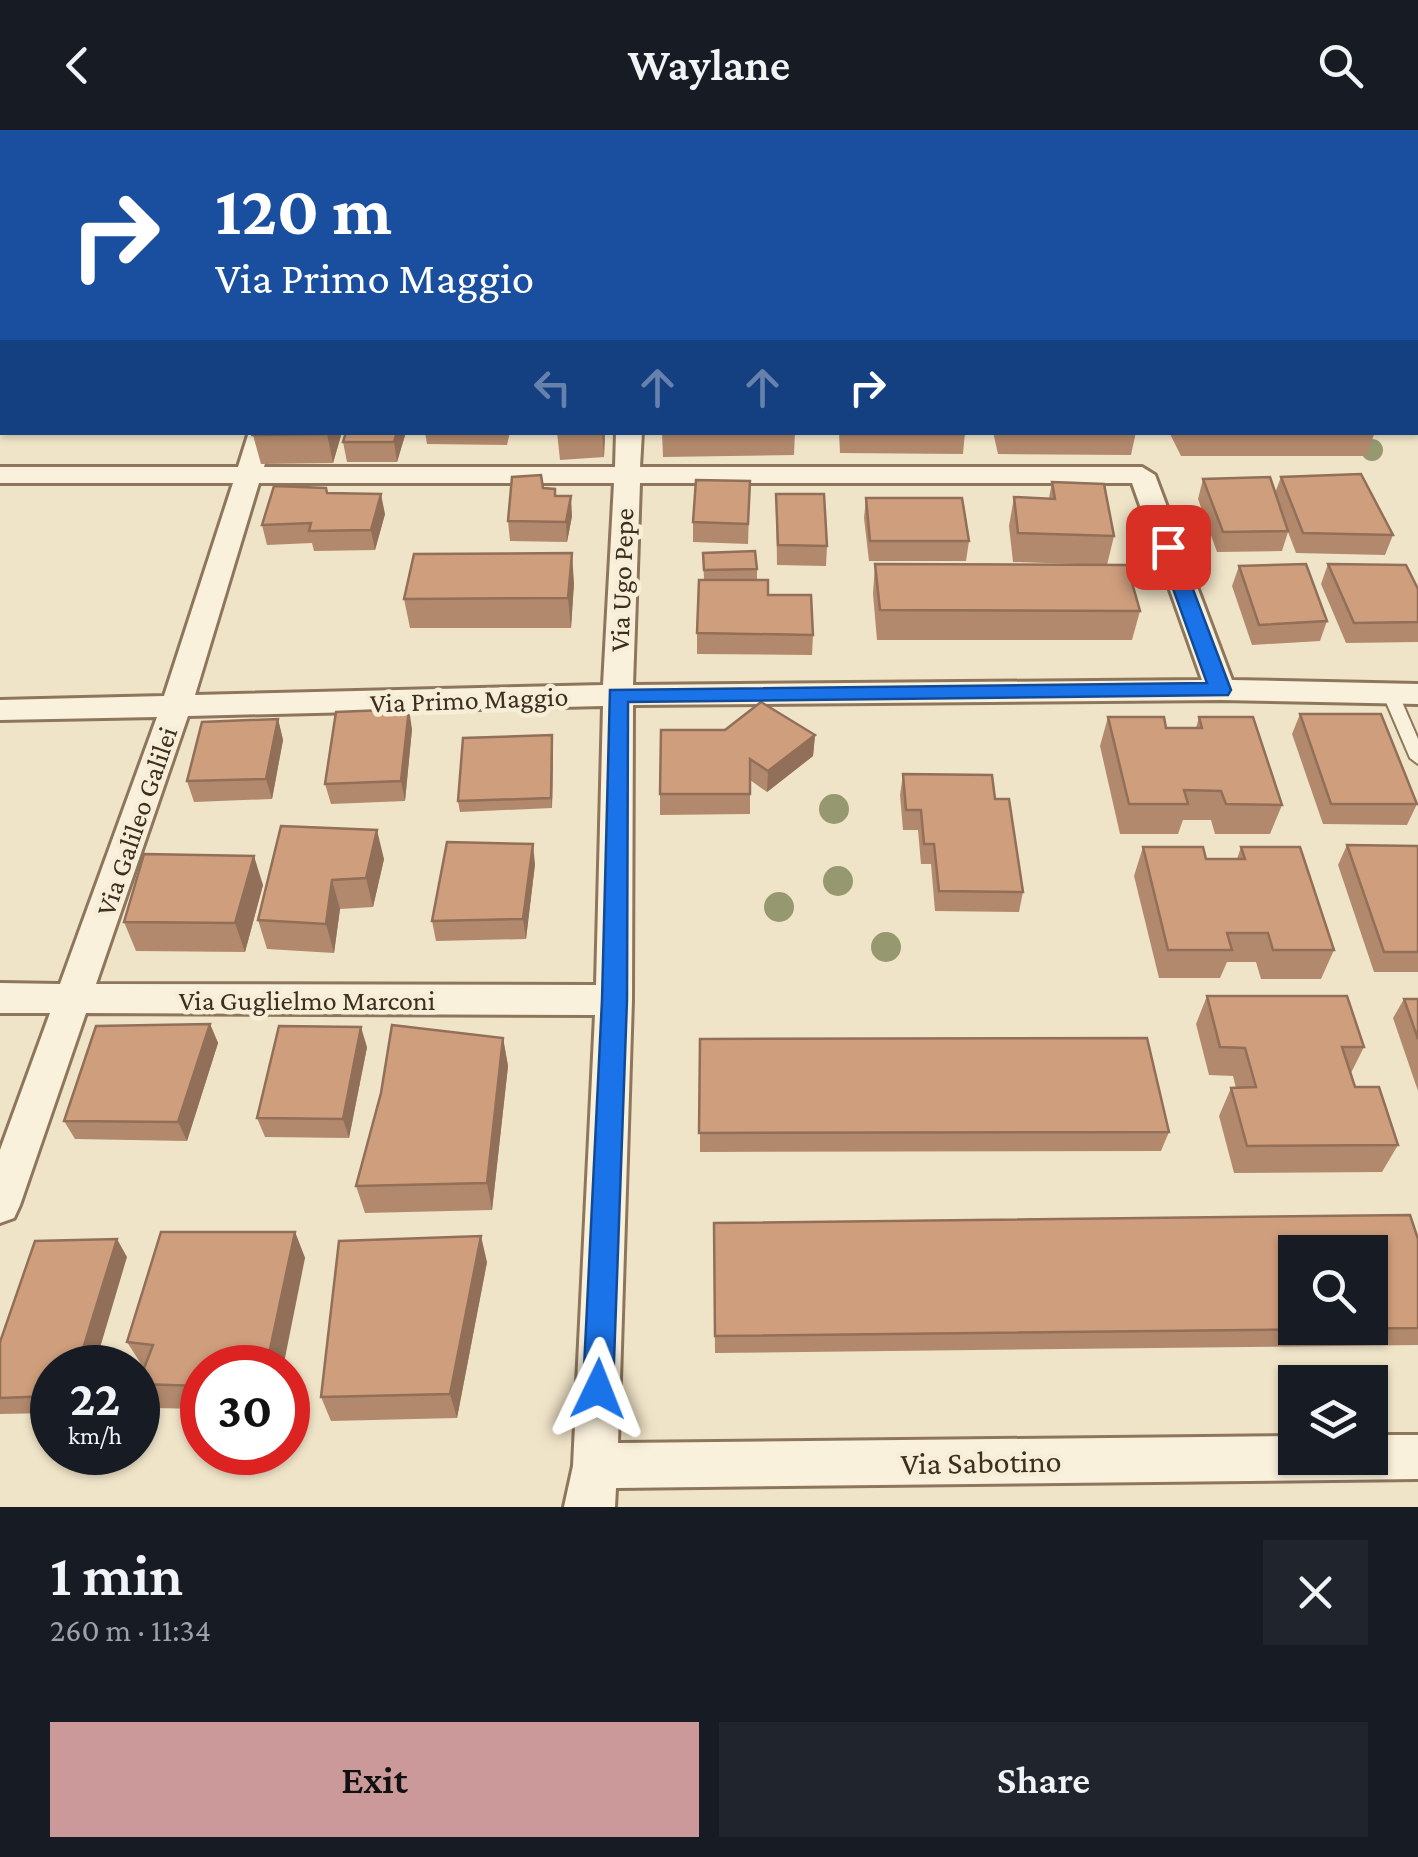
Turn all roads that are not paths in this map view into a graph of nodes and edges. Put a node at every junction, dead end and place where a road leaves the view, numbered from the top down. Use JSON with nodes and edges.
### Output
{"nodes":[{"id":1,"x":261,"y":435,"type":"edge"},
{"id":2,"x":629,"y":435,"type":"edge"},
{"id":3,"x":251,"y":473,"type":"junction"},
{"id":4,"x":0,"y":475,"type":"edge"},
{"id":5,"x":624,"y":475,"type":"junction"},
{"id":6,"x":1220,"y":690,"type":"junction"},
{"id":7,"x":1404,"y":694,"type":"edge"},
{"id":8,"x":618,"y":695,"type":"junction"},
{"id":9,"x":176,"y":707,"type":"junction"},
{"id":10,"x":0,"y":710,"type":"edge"},
{"id":11,"x":1418,"y":758,"type":"edge"},
{"id":12,"x":0,"y":998,"type":"edge"},
{"id":13,"x":74,"y":1000,"type":"junction"},
{"id":14,"x":614,"y":1000,"type":"junction"},
{"id":15,"x":0,"y":1205,"type":"edge"},
{"id":16,"x":1418,"y":1457,"type":"edge"},
{"id":17,"x":1388,"y":1458,"type":"edge"},
{"id":18,"x":1278,"y":1462,"type":"edge"},
{"id":19,"x":591,"y":1494,"type":"edge"}],
"edges":[{"from":1,"to":3,"type":"street","name":"Via Galileo Galilei"},
{"from":2,"to":5,"type":"street","name":"Via Ugo Pepe"},
{"from":3,"to":4,"type":"street"},
{"from":3,"to":5,"type":"street"},
{"from":3,"to":9,"type":"street","name":"Via Galileo Galilei"},
{"from":5,"to":6,"type":"street"},
{"from":5,"to":8,"type":"street","name":"Via Ugo Pepe"},
{"from":6,"to":7,"type":"street","name":"Via Primo Maggio"},
{"from":6,"to":8,"type":"street","name":"Via Primo Maggio"},
{"from":7,"to":11,"type":"lane"},
{"from":8,"to":9,"type":"street","name":"Via Primo Maggio"},
{"from":8,"to":14,"type":"street","name":"Via Ugo Pepe"},
{"from":9,"to":10,"type":"street","name":"Via Primo Maggio"},
{"from":9,"to":13,"type":"street","name":"Via Galileo Galilei"},
{"from":12,"to":13,"type":"street","name":"Via Guglielmo Marconi"},
{"from":13,"to":14,"type":"street","name":"Via Guglielmo Marconi"},
{"from":13,"to":15,"type":"street","name":"Via Galileo Galilei"},
{"from":14,"to":19,"type":"street","name":"Via Ugo Pepe"},
{"from":16,"to":17,"type":"street","name":"Via Sabotino"},
{"from":18,"to":19,"type":"street","name":"Via Sabotino"}]}
